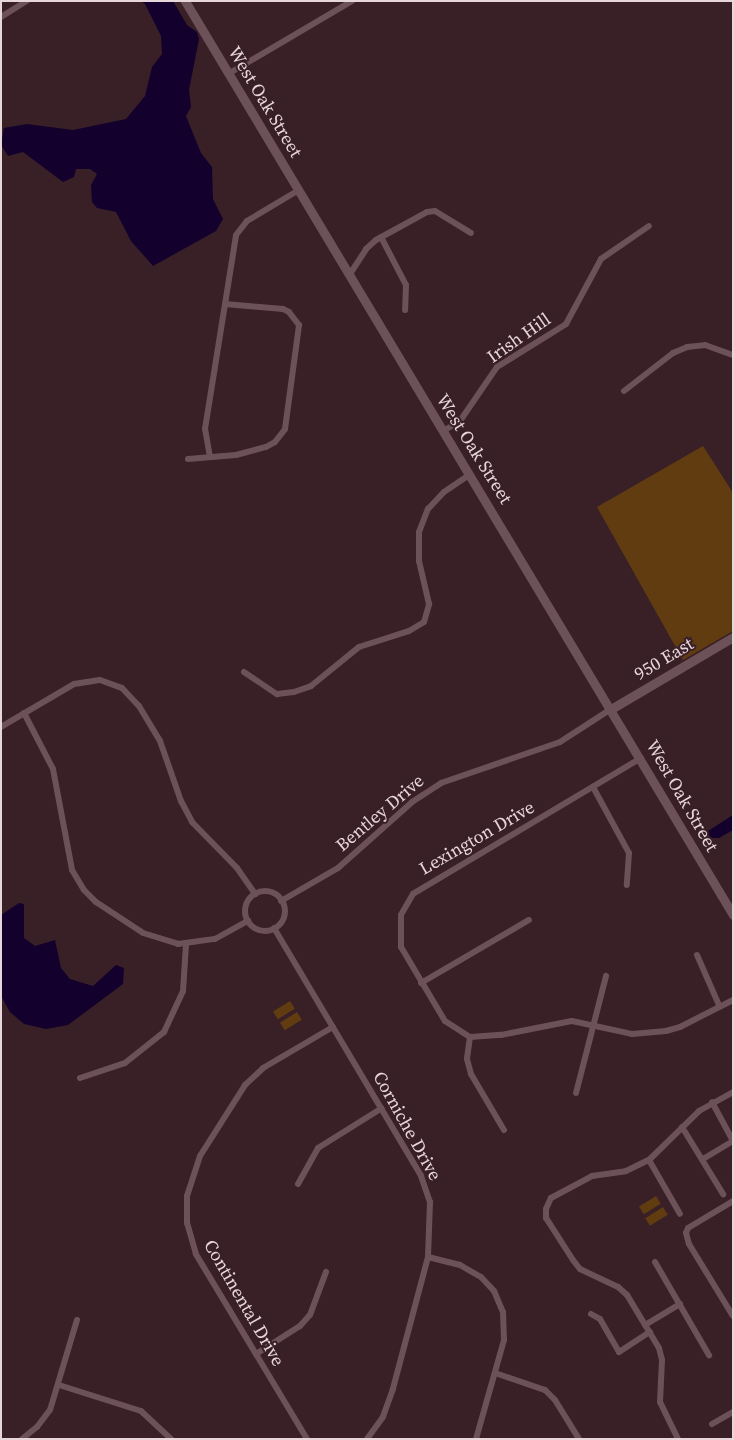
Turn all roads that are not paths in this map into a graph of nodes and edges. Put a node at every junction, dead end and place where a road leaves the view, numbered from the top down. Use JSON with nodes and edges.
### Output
{"nodes":[{"id":1,"x":27,"y":1,"type":"edge"},
{"id":2,"x":184,"y":1,"type":"edge"},
{"id":3,"x":352,"y":1,"type":"edge"},
{"id":4,"x":1,"y":17,"type":"edge"},
{"id":5,"x":228,"y":74,"type":"junction"},
{"id":6,"x":299,"y":190,"type":"junction"},
{"id":7,"x":649,"y":226,"type":"dead end"},
{"id":8,"x":471,"y":233,"type":"dead end"},
{"id":9,"x":381,"y":237,"type":"junction"},
{"id":10,"x":350,"y":274,"type":"junction"},
{"id":11,"x":225,"y":304,"type":"junction"},
{"id":12,"x":405,"y":310,"type":"dead end"},
{"id":13,"x":733,"y":355,"type":"edge"},
{"id":14,"x":624,"y":390,"type":"dead end"},
{"id":15,"x":443,"y":431,"type":"junction"},
{"id":16,"x":210,"y":457,"type":"junction"},
{"id":17,"x":188,"y":459,"type":"dead end"},
{"id":18,"x":470,"y":474,"type":"junction"},
{"id":19,"x":733,"y":637,"type":"edge"},
{"id":20,"x":244,"y":672,"type":"dead end"},
{"id":21,"x":612,"y":710,"type":"junction"},
{"id":22,"x":24,"y":713,"type":"junction"},
{"id":23,"x":1,"y":727,"type":"edge"},
{"id":24,"x":641,"y":758,"type":"junction"},
{"id":25,"x":593,"y":787,"type":"junction"},
{"id":26,"x":628,"y":885,"type":"dead end"},
{"id":27,"x":255,"y":894,"type":"junction"},
{"id":28,"x":282,"y":901,"type":"junction"},
{"id":29,"x":733,"y":915,"type":"edge"},
{"id":30,"x":529,"y":920,"type":"dead end"},
{"id":31,"x":248,"y":921,"type":"junction"},
{"id":32,"x":274,"y":928,"type":"junction"},
{"id":33,"x":186,"y":945,"type":"junction"},
{"id":34,"x":697,"y":955,"type":"dead end"},
{"id":35,"x":606,"y":976,"type":"dead end"},
{"id":36,"x":421,"y":983,"type":"junction"},
{"id":37,"x":733,"y":1000,"type":"edge"},
{"id":38,"x":719,"y":1005,"type":"junction"},
{"id":39,"x":593,"y":1025,"type":"junction"},
{"id":40,"x":334,"y":1027,"type":"junction"},
{"id":41,"x":470,"y":1037,"type":"junction"},
{"id":42,"x":80,"y":1078,"type":"dead end"},
{"id":43,"x":733,"y":1092,"type":"edge"},
{"id":44,"x":576,"y":1093,"type":"dead end"},
{"id":45,"x":712,"y":1102,"type":"junction"},
{"id":46,"x":382,"y":1108,"type":"junction"},
{"id":47,"x":682,"y":1127,"type":"junction"},
{"id":48,"x":504,"y":1130,"type":"dead end"},
{"id":49,"x":703,"y":1159,"type":"junction"},
{"id":50,"x":649,"y":1160,"type":"junction"},
{"id":51,"x":298,"y":1184,"type":"dead end"},
{"id":52,"x":723,"y":1194,"type":"dead end"},
{"id":53,"x":733,"y":1201,"type":"edge"},
{"id":54,"x":680,"y":1214,"type":"dead end"},
{"id":55,"x":428,"y":1257,"type":"junction"},
{"id":56,"x":655,"y":1262,"type":"dead end"},
{"id":57,"x":326,"y":1272,"type":"dead end"},
{"id":58,"x":680,"y":1304,"type":"junction"},
{"id":59,"x":591,"y":1314,"type":"dead end"},
{"id":60,"x":733,"y":1316,"type":"edge"},
{"id":61,"x":77,"y":1320,"type":"dead end"},
{"id":62,"x":645,"y":1325,"type":"junction"},
{"id":63,"x":650,"y":1332,"type":"junction"},
{"id":64,"x":256,"y":1354,"type":"junction"},
{"id":65,"x":709,"y":1355,"type":"dead end"},
{"id":66,"x":494,"y":1373,"type":"junction"},
{"id":67,"x":59,"y":1385,"type":"junction"},
{"id":68,"x":733,"y":1412,"type":"edge"},
{"id":69,"x":712,"y":1424,"type":"dead end"},
{"id":70,"x":22,"y":1439,"type":"edge"},
{"id":71,"x":171,"y":1439,"type":"edge"},
{"id":72,"x":306,"y":1439,"type":"edge"},
{"id":73,"x":368,"y":1439,"type":"edge"},
{"id":74,"x":476,"y":1439,"type":"edge"},
{"id":75,"x":579,"y":1439,"type":"edge"},
{"id":76,"x":678,"y":1439,"type":"edge"}],
"edges":[{"from":1,"to":4,"type":"street"},
{"from":2,"to":5,"type":"main road","name":"West Oak Street"},
{"from":3,"to":5,"type":"street"},
{"from":5,"to":6,"type":"main road","name":"West Oak Street"},
{"from":6,"to":10,"type":"main road","name":"West Oak Street"},
{"from":6,"to":11,"type":"street"},
{"from":7,"to":15,"type":"street","name":"Irish Hill"},
{"from":8,"to":9,"type":"street"},
{"from":9,"to":10,"type":"street"},
{"from":9,"to":12,"type":"street"},
{"from":10,"to":15,"type":"main road","name":"West Oak Street"},
{"from":11,"to":16,"type":"street"},
{"from":11,"to":16,"type":"street"},
{"from":13,"to":14,"type":"street"},
{"from":15,"to":18,"type":"main road","name":"West Oak Street"},
{"from":16,"to":17,"type":"street"},
{"from":18,"to":20,"type":"street"},
{"from":18,"to":21,"type":"main road","name":"West Oak Street"},
{"from":19,"to":21,"type":"main road","name":"950 East"},
{"from":21,"to":24,"type":"main road","name":"West Oak Street"},
{"from":21,"to":28,"type":"street","name":"Bentley Drive"},
{"from":22,"to":23,"type":"street"},
{"from":22,"to":27,"type":"street"},
{"from":22,"to":33,"type":"street"},
{"from":24,"to":25,"type":"street","name":"Lexington Drive"},
{"from":24,"to":29,"type":"main road","name":"West Oak Street"},
{"from":25,"to":26,"type":"street"},
{"from":25,"to":36,"type":"street","name":"Lexington Drive"},
{"from":27,"to":28,"type":"street"},
{"from":27,"to":31,"type":"street"},
{"from":28,"to":32,"type":"street"},
{"from":30,"to":36,"type":"street"},
{"from":31,"to":32,"type":"street"},
{"from":31,"to":33,"type":"street"},
{"from":32,"to":40,"type":"street","name":"Corniche Drive"},
{"from":33,"to":42,"type":"street"},
{"from":34,"to":38,"type":"street"},
{"from":35,"to":39,"type":"street"},
{"from":36,"to":41,"type":"street","name":"Lexington Drive"},
{"from":37,"to":38,"type":"street"},
{"from":38,"to":39,"type":"street"},
{"from":39,"to":41,"type":"street"},
{"from":39,"to":44,"type":"street"},
{"from":40,"to":46,"type":"street","name":"Corniche Drive"},
{"from":40,"to":64,"type":"street","name":"Continental Drive"},
{"from":41,"to":48,"type":"street"},
{"from":43,"to":45,"type":"street"},
{"from":45,"to":47,"type":"street"},
{"from":45,"to":49,"type":"street"},
{"from":46,"to":51,"type":"street"},
{"from":46,"to":55,"type":"street","name":"Corniche Drive"},
{"from":47,"to":49,"type":"street"},
{"from":47,"to":50,"type":"street"},
{"from":49,"to":52,"type":"street"},
{"from":50,"to":54,"type":"street"},
{"from":50,"to":62,"type":"street"},
{"from":53,"to":60,"type":"street"},
{"from":55,"to":66,"type":"street"},
{"from":55,"to":73,"type":"street","name":"Corniche Drive"},
{"from":56,"to":58,"type":"street"},
{"from":57,"to":64,"type":"street"},
{"from":58,"to":62,"type":"street"},
{"from":58,"to":65,"type":"street"},
{"from":59,"to":63,"type":"street"},
{"from":61,"to":67,"type":"street"},
{"from":62,"to":63,"type":"street"},
{"from":63,"to":76,"type":"street"},
{"from":64,"to":72,"type":"street","name":"Continental Drive"},
{"from":66,"to":74,"type":"street"},
{"from":66,"to":75,"type":"street"},
{"from":67,"to":70,"type":"street"},
{"from":67,"to":71,"type":"street"},
{"from":68,"to":69,"type":"street"}]}
